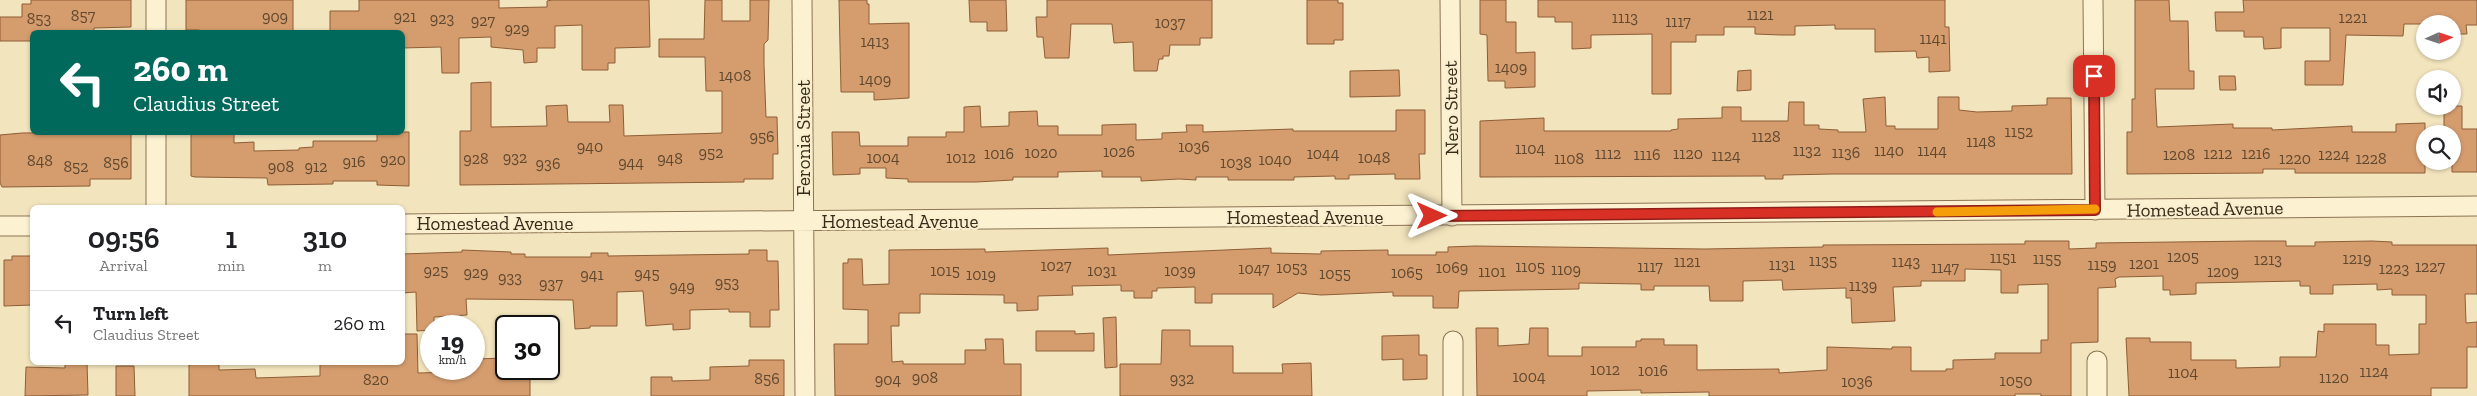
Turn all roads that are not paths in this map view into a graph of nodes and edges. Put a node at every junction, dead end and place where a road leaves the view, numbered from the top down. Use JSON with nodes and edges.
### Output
{"nodes":[{"id":1,"x":156,"y":0,"type":"edge"},
{"id":2,"x":802,"y":0,"type":"edge"},
{"id":3,"x":1450,"y":0,"type":"edge"},
{"id":4,"x":2093,"y":0,"type":"edge"},
{"id":5,"x":156,"y":30,"type":"edge"},
{"id":6,"x":156,"y":135,"type":"edge"},
{"id":7,"x":156,"y":205,"type":"edge"},
{"id":8,"x":2477,"y":206,"type":"edge"},
{"id":9,"x":2095,"y":210,"type":"junction"},
{"id":10,"x":1452,"y":216,"type":"junction"},
{"id":11,"x":804,"y":222,"type":"junction"},
{"id":12,"x":405,"y":224,"type":"edge"},
{"id":13,"x":0,"y":226,"type":"edge"},
{"id":14,"x":30,"y":226,"type":"edge"},
{"id":15,"x":1453,"y":341,"type":"dead end"},
{"id":16,"x":2097,"y":361,"type":"dead end"},
{"id":17,"x":805,"y":396,"type":"edge"},
{"id":18,"x":1453,"y":396,"type":"edge"},
{"id":19,"x":2097,"y":396,"type":"edge"}],
"edges":[{"from":1,"to":5,"type":"street"},
{"from":2,"to":11,"type":"street","name":"Feronia Street"},
{"from":3,"to":10,"type":"street","name":"Nero Street"},
{"from":4,"to":9,"type":"street"},
{"from":6,"to":7,"type":"street"},
{"from":8,"to":9,"type":"street","name":"Homestead Avenue"},
{"from":9,"to":10,"type":"street","name":"Homestead Avenue"},
{"from":10,"to":11,"type":"street","name":"Homestead Avenue"},
{"from":11,"to":12,"type":"street","name":"Homestead Avenue"},
{"from":11,"to":17,"type":"street","name":"Feronia Street"},
{"from":13,"to":14,"type":"street"},
{"from":15,"to":18,"type":"street"},
{"from":16,"to":19,"type":"street"}]}
